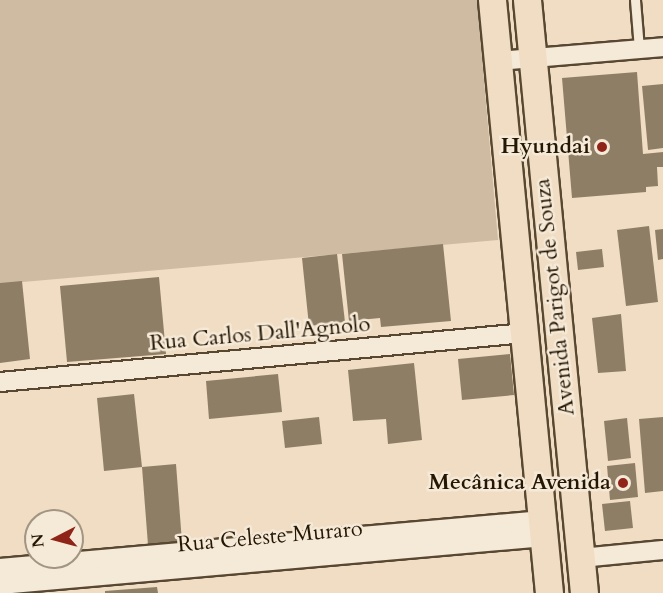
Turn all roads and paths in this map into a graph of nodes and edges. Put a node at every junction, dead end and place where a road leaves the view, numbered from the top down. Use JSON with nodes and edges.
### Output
{"nodes":[{"id":1,"x":492,"y":0,"type":"edge"},
{"id":2,"x":527,"y":0,"type":"edge"},
{"id":3,"x":635,"y":0,"type":"edge"},
{"id":4,"x":663,"y":47,"type":"edge"},
{"id":5,"x":639,"y":49,"type":"junction"},
{"id":6,"x":533,"y":58,"type":"junction"},
{"id":7,"x":499,"y":65,"type":"junction"},
{"id":8,"x":543,"y":172,"type":"junction"},
{"id":9,"x":525,"y":333,"type":"junction"},
{"id":10,"x":0,"y":382,"type":"edge"},
{"id":11,"x":537,"y":459,"type":"junction"},
{"id":12,"x":578,"y":527,"type":"junction"},
{"id":13,"x":544,"y":529,"type":"junction"},
{"id":14,"x":663,"y":550,"type":"edge"},
{"id":15,"x":259,"y":554,"type":"junction"},
{"id":16,"x":581,"y":558,"type":"junction"},
{"id":17,"x":0,"y":568,"type":"edge"},
{"id":18,"x":0,"y":585,"type":"edge"},
{"id":19,"x":551,"y":586,"type":"edge"},
{"id":20,"x":584,"y":593,"type":"edge"}],
"edges":[{"from":1,"to":7,"type":"main road","name":"Avenida Parigot de Souza"},
{"from":2,"to":6,"type":"main road","name":"Avenida Parigot de Souza"},
{"from":3,"to":5,"type":"lane"},
{"from":4,"to":5,"type":"street"},
{"from":5,"to":6,"type":"street"},
{"from":6,"to":7,"type":"street"},
{"from":6,"to":8,"type":"main road","name":"Avenida Parigot de Souza"},
{"from":7,"to":8,"type":"main road"},
{"from":7,"to":9,"type":"main road","name":"Avenida Parigot de Souza"},
{"from":8,"to":12,"type":"main road","name":"Avenida Parigot de Souza"},
{"from":9,"to":10,"type":"street","name":"Rua Carlos Dall'Agnolo"},
{"from":9,"to":11,"type":"main road","name":"Avenida Parigot de Souza"},
{"from":11,"to":12,"type":"main road"},
{"from":11,"to":13,"type":"main road","name":"Avenida Parigot de Souza"},
{"from":12,"to":16,"type":"main road","name":"Avenida Parigot de Souza"},
{"from":13,"to":15,"type":"street","name":"Rua Celeste Muraro"},
{"from":13,"to":19,"type":"main road","name":"Avenida Parigot de Souza"},
{"from":14,"to":16,"type":"street"},
{"from":15,"to":17,"type":"street","name":"Rua Celeste Muraro"},
{"from":15,"to":18,"type":"street","name":"Rua Celeste Muraro"},
{"from":16,"to":20,"type":"main road","name":"Avenida Parigot de Souza"}]}
